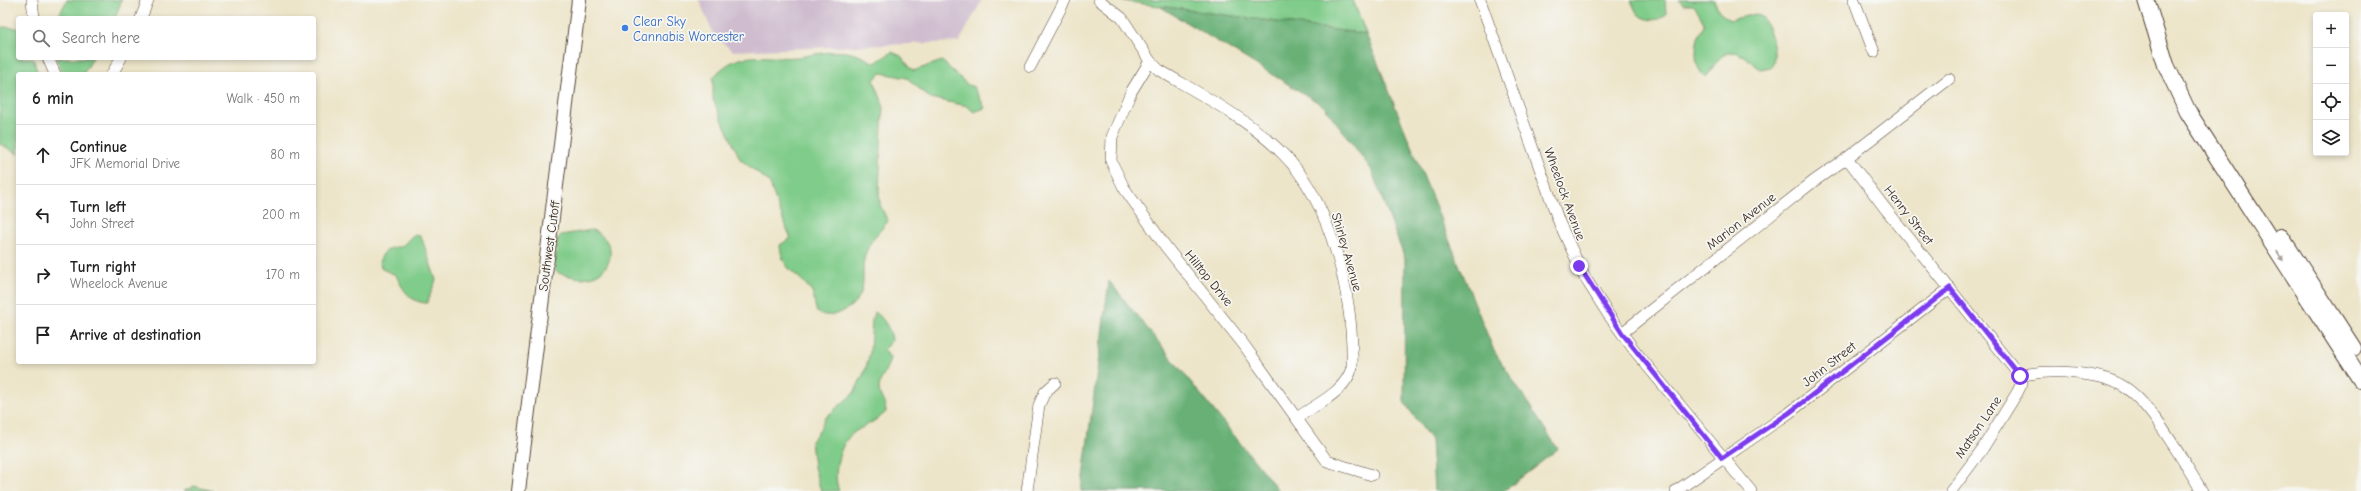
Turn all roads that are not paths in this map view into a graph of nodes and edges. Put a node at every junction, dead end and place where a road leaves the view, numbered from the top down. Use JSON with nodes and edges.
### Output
{"nodes":[{"id":1,"x":32,"y":0,"type":"edge"},
{"id":2,"x":148,"y":0,"type":"edge"},
{"id":3,"x":579,"y":0,"type":"edge"},
{"id":4,"x":1065,"y":0,"type":"edge"},
{"id":5,"x":1099,"y":0,"type":"edge"},
{"id":6,"x":1480,"y":0,"type":"edge"},
{"id":7,"x":1854,"y":0,"type":"edge"},
{"id":8,"x":2146,"y":0,"type":"edge"},
{"id":9,"x":2156,"y":0,"type":"edge"},
{"id":10,"x":34,"y":16,"type":"edge"},
{"id":11,"x":142,"y":16,"type":"edge"},
{"id":12,"x":1874,"y":52,"type":"dead end"},
{"id":13,"x":49,"y":60,"type":"edge"},
{"id":14,"x":120,"y":60,"type":"edge"},
{"id":15,"x":1150,"y":61,"type":"junction"},
{"id":16,"x":1030,"y":67,"type":"dead end"},
{"id":17,"x":54,"y":72,"type":"edge"},
{"id":18,"x":113,"y":72,"type":"edge"},
{"id":19,"x":1949,"y":79,"type":"dead end"},
{"id":20,"x":1847,"y":158,"type":"junction"},
{"id":21,"x":1950,"y":288,"type":"junction"},
{"id":22,"x":2332,"y":314,"type":"junction"},
{"id":23,"x":1622,"y":333,"type":"junction"},
{"id":24,"x":2361,"y":350,"type":"edge"},
{"id":25,"x":2361,"y":362,"type":"edge"},
{"id":26,"x":2020,"y":376,"type":"junction"},
{"id":27,"x":2361,"y":380,"type":"edge"},
{"id":28,"x":1055,"y":382,"type":"dead end"},
{"id":29,"x":1297,"y":418,"type":"junction"},
{"id":30,"x":1722,"y":458,"type":"junction"},
{"id":31,"x":1372,"y":475,"type":"dead end"},
{"id":32,"x":518,"y":491,"type":"edge"},
{"id":33,"x":1027,"y":491,"type":"edge"},
{"id":34,"x":1676,"y":491,"type":"edge"},
{"id":35,"x":1751,"y":491,"type":"edge"},
{"id":36,"x":1951,"y":491,"type":"edge"},
{"id":37,"x":2202,"y":491,"type":"edge"}],
"edges":[{"from":1,"to":10,"type":"street"},
{"from":2,"to":11,"type":"street"},
{"from":3,"to":32,"type":"main road","name":"Southwest Cutoff"},
{"from":4,"to":16,"type":"street"},
{"from":5,"to":15,"type":"street","name":"Shirley Avenue"},
{"from":6,"to":23,"type":"street","name":"Wheelock Avenue"},
{"from":7,"to":12,"type":"street"},
{"from":8,"to":27,"type":"highway","one_way":true},
{"from":9,"to":22,"type":"highway"},
{"from":13,"to":17,"type":"street"},
{"from":14,"to":18,"type":"street"},
{"from":15,"to":29,"type":"street","name":"Hilltop Drive"},
{"from":15,"to":29,"type":"street","name":"Shirley Avenue"},
{"from":19,"to":20,"type":"street","name":"Marion Avenue"},
{"from":20,"to":21,"type":"street","name":"Henry Street"},
{"from":20,"to":23,"type":"street","name":"Marion Avenue"},
{"from":21,"to":26,"type":"street","name":"Henry Street"},
{"from":21,"to":30,"type":"street","name":"John Street"},
{"from":22,"to":24,"type":"highway"},
{"from":22,"to":25,"type":"highway"},
{"from":23,"to":30,"type":"street","name":"Wheelock Avenue"},
{"from":26,"to":36,"type":"street","name":"Matson Lane"},
{"from":26,"to":37,"type":"street"},
{"from":28,"to":33,"type":"street"},
{"from":29,"to":31,"type":"street","name":"Hilltop Drive"},
{"from":30,"to":34,"type":"street","name":"John Street"},
{"from":30,"to":35,"type":"street","name":"Wheelock Avenue"}]}
